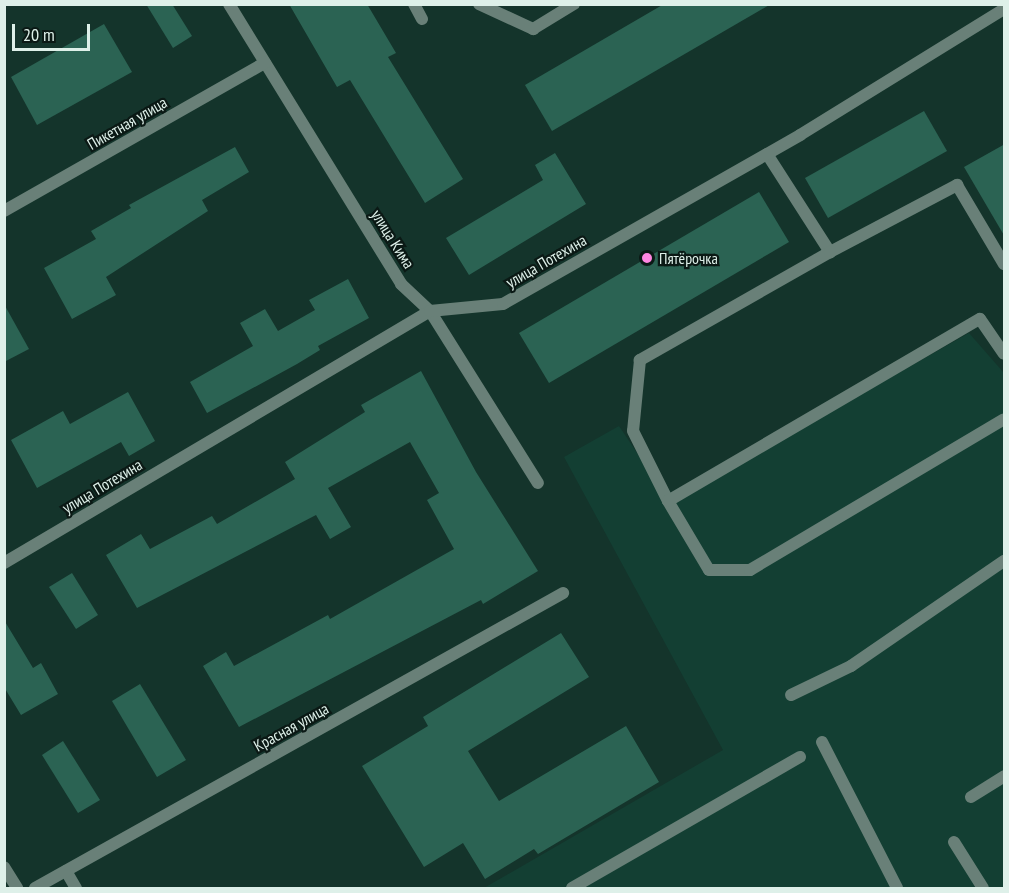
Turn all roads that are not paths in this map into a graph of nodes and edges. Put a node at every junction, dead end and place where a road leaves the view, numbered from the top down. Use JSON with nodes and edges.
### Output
{"nodes":[{"id":1,"x":229,"y":4,"type":"edge"},
{"id":2,"x":414,"y":4,"type":"edge"},
{"id":3,"x":479,"y":4,"type":"edge"},
{"id":4,"x":574,"y":4,"type":"edge"},
{"id":5,"x":1001,"y":11,"type":"edge"},
{"id":6,"x":422,"y":19,"type":"dead end"},
{"id":7,"x":265,"y":63,"type":"junction"},
{"id":8,"x":767,"y":154,"type":"junction"},
{"id":9,"x":4,"y":211,"type":"edge"},
{"id":10,"x":830,"y":252,"type":"junction"},
{"id":11,"x":1005,"y":264,"type":"edge"},
{"id":12,"x":430,"y":311,"type":"junction"},
{"id":13,"x":1005,"y":354,"type":"edge"},
{"id":14,"x":1005,"y":419,"type":"edge"},
{"id":15,"x":538,"y":483,"type":"dead end"},
{"id":16,"x":668,"y":501,"type":"junction"},
{"id":17,"x":1005,"y":561,"type":"edge"},
{"id":18,"x":4,"y":563,"type":"edge"},
{"id":19,"x":563,"y":593,"type":"dead end"},
{"id":20,"x":791,"y":694,"type":"dead end"},
{"id":21,"x":822,"y":742,"type":"dead end"},
{"id":22,"x":800,"y":757,"type":"dead end"},
{"id":23,"x":1003,"y":781,"type":"edge"},
{"id":24,"x":972,"y":796,"type":"dead end"},
{"id":25,"x":954,"y":842,"type":"dead end"},
{"id":26,"x":4,"y":867,"type":"edge"},
{"id":27,"x":66,"y":871,"type":"junction"},
{"id":28,"x":17,"y":888,"type":"edge"},
{"id":29,"x":35,"y":888,"type":"edge"},
{"id":30,"x":76,"y":888,"type":"edge"},
{"id":31,"x":572,"y":888,"type":"edge"},
{"id":32,"x":897,"y":888,"type":"edge"},
{"id":33,"x":983,"y":888,"type":"edge"}],
"edges":[{"from":1,"to":7,"type":"street","name":"улица Кима"},
{"from":2,"to":6,"type":"street"},
{"from":3,"to":4,"type":"street"},
{"from":5,"to":8,"type":"street","name":"улица Потехина"},
{"from":7,"to":9,"type":"street","name":"Пикетная улица"},
{"from":7,"to":12,"type":"street","name":"улица Кима"},
{"from":8,"to":10,"type":"street"},
{"from":8,"to":12,"type":"street","name":"улица Потехина"},
{"from":10,"to":11,"type":"street"},
{"from":10,"to":16,"type":"street"},
{"from":12,"to":15,"type":"street","name":"улица Кима"},
{"from":12,"to":18,"type":"street","name":"улица Потехина"},
{"from":13,"to":16,"type":"street"},
{"from":14,"to":16,"type":"street"},
{"from":17,"to":20,"type":"street"},
{"from":19,"to":27,"type":"street","name":"Красная улица"},
{"from":21,"to":32,"type":"street"},
{"from":22,"to":31,"type":"street"},
{"from":23,"to":24,"type":"street"},
{"from":25,"to":33,"type":"street"},
{"from":26,"to":28,"type":"street"},
{"from":27,"to":29,"type":"street","name":"Красная улица"},
{"from":27,"to":30,"type":"street"}]}
